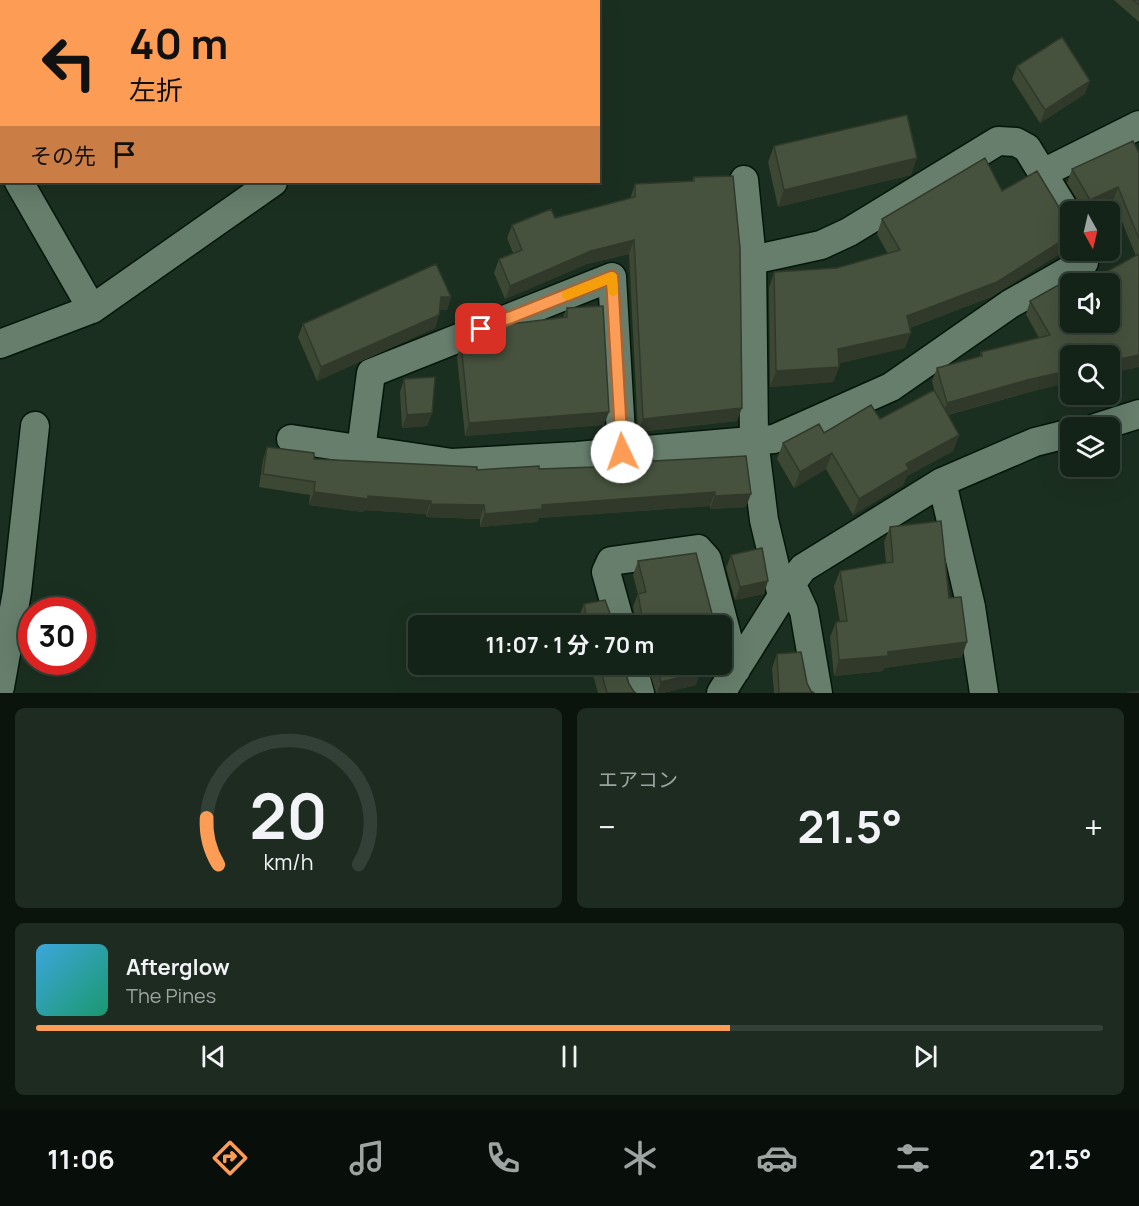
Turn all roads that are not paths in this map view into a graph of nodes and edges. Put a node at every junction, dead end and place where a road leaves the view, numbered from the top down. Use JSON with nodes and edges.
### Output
{"nodes":[{"id":1,"x":1139,"y":125,"type":"edge"},
{"id":2,"x":1043,"y":173,"type":"junction"},
{"id":3,"x":744,"y":180,"type":"dead end"},
{"id":4,"x":20,"y":183,"type":"edge"},
{"id":5,"x":272,"y":183,"type":"edge"},
{"id":6,"x":1060,"y":202,"type":"edge"},
{"id":7,"x":752,"y":260,"type":"junction"},
{"id":8,"x":1084,"y":261,"type":"edge"},
{"id":9,"x":92,"y":309,"type":"junction"},
{"id":10,"x":0,"y":344,"type":"edge"},
{"id":11,"x":1139,"y":414,"type":"edge"},
{"id":12,"x":1120,"y":420,"type":"edge"},
{"id":13,"x":35,"y":426,"type":"dead end"},
{"id":14,"x":1060,"y":436,"type":"edge"},
{"id":15,"x":291,"y":439,"type":"dead end"},
{"id":16,"x":754,"y":440,"type":"junction"},
{"id":17,"x":361,"y":450,"type":"junction"},
{"id":18,"x":622,"y":452,"type":"junction"},
{"id":19,"x":942,"y":482,"type":"junction"},
{"id":20,"x":786,"y":589,"type":"junction"},
{"id":21,"x":618,"y":615,"type":"edge"},
{"id":22,"x":717,"y":615,"type":"edge"},
{"id":23,"x":4,"y":639,"type":"edge"},
{"id":24,"x":635,"y":675,"type":"edge"},
{"id":25,"x":728,"y":682,"type":"edge"},
{"id":26,"x":0,"y":687,"type":"edge"},
{"id":27,"x":640,"y":693,"type":"edge"},
{"id":28,"x":818,"y":693,"type":"edge"},
{"id":29,"x":984,"y":693,"type":"edge"}],
"edges":[{"from":1,"to":2,"type":"street"},
{"from":2,"to":6,"type":"street"},
{"from":2,"to":7,"type":"street"},
{"from":3,"to":7,"type":"street"},
{"from":4,"to":9,"type":"street"},
{"from":5,"to":9,"type":"street"},
{"from":7,"to":16,"type":"street"},
{"from":8,"to":16,"type":"street"},
{"from":9,"to":10,"type":"street"},
{"from":11,"to":12,"type":"street"},
{"from":13,"to":23,"type":"street"},
{"from":14,"to":19,"type":"street"},
{"from":15,"to":17,"type":"street"},
{"from":16,"to":18,"type":"street"},
{"from":16,"to":20,"type":"street"},
{"from":17,"to":18,"type":"street"},
{"from":17,"to":18,"type":"street"},
{"from":19,"to":20,"type":"street"},
{"from":19,"to":29,"type":"street"},
{"from":20,"to":25,"type":"street"},
{"from":20,"to":28,"type":"street"},
{"from":21,"to":22,"type":"street"},
{"from":23,"to":26,"type":"street"},
{"from":24,"to":27,"type":"street"}]}
